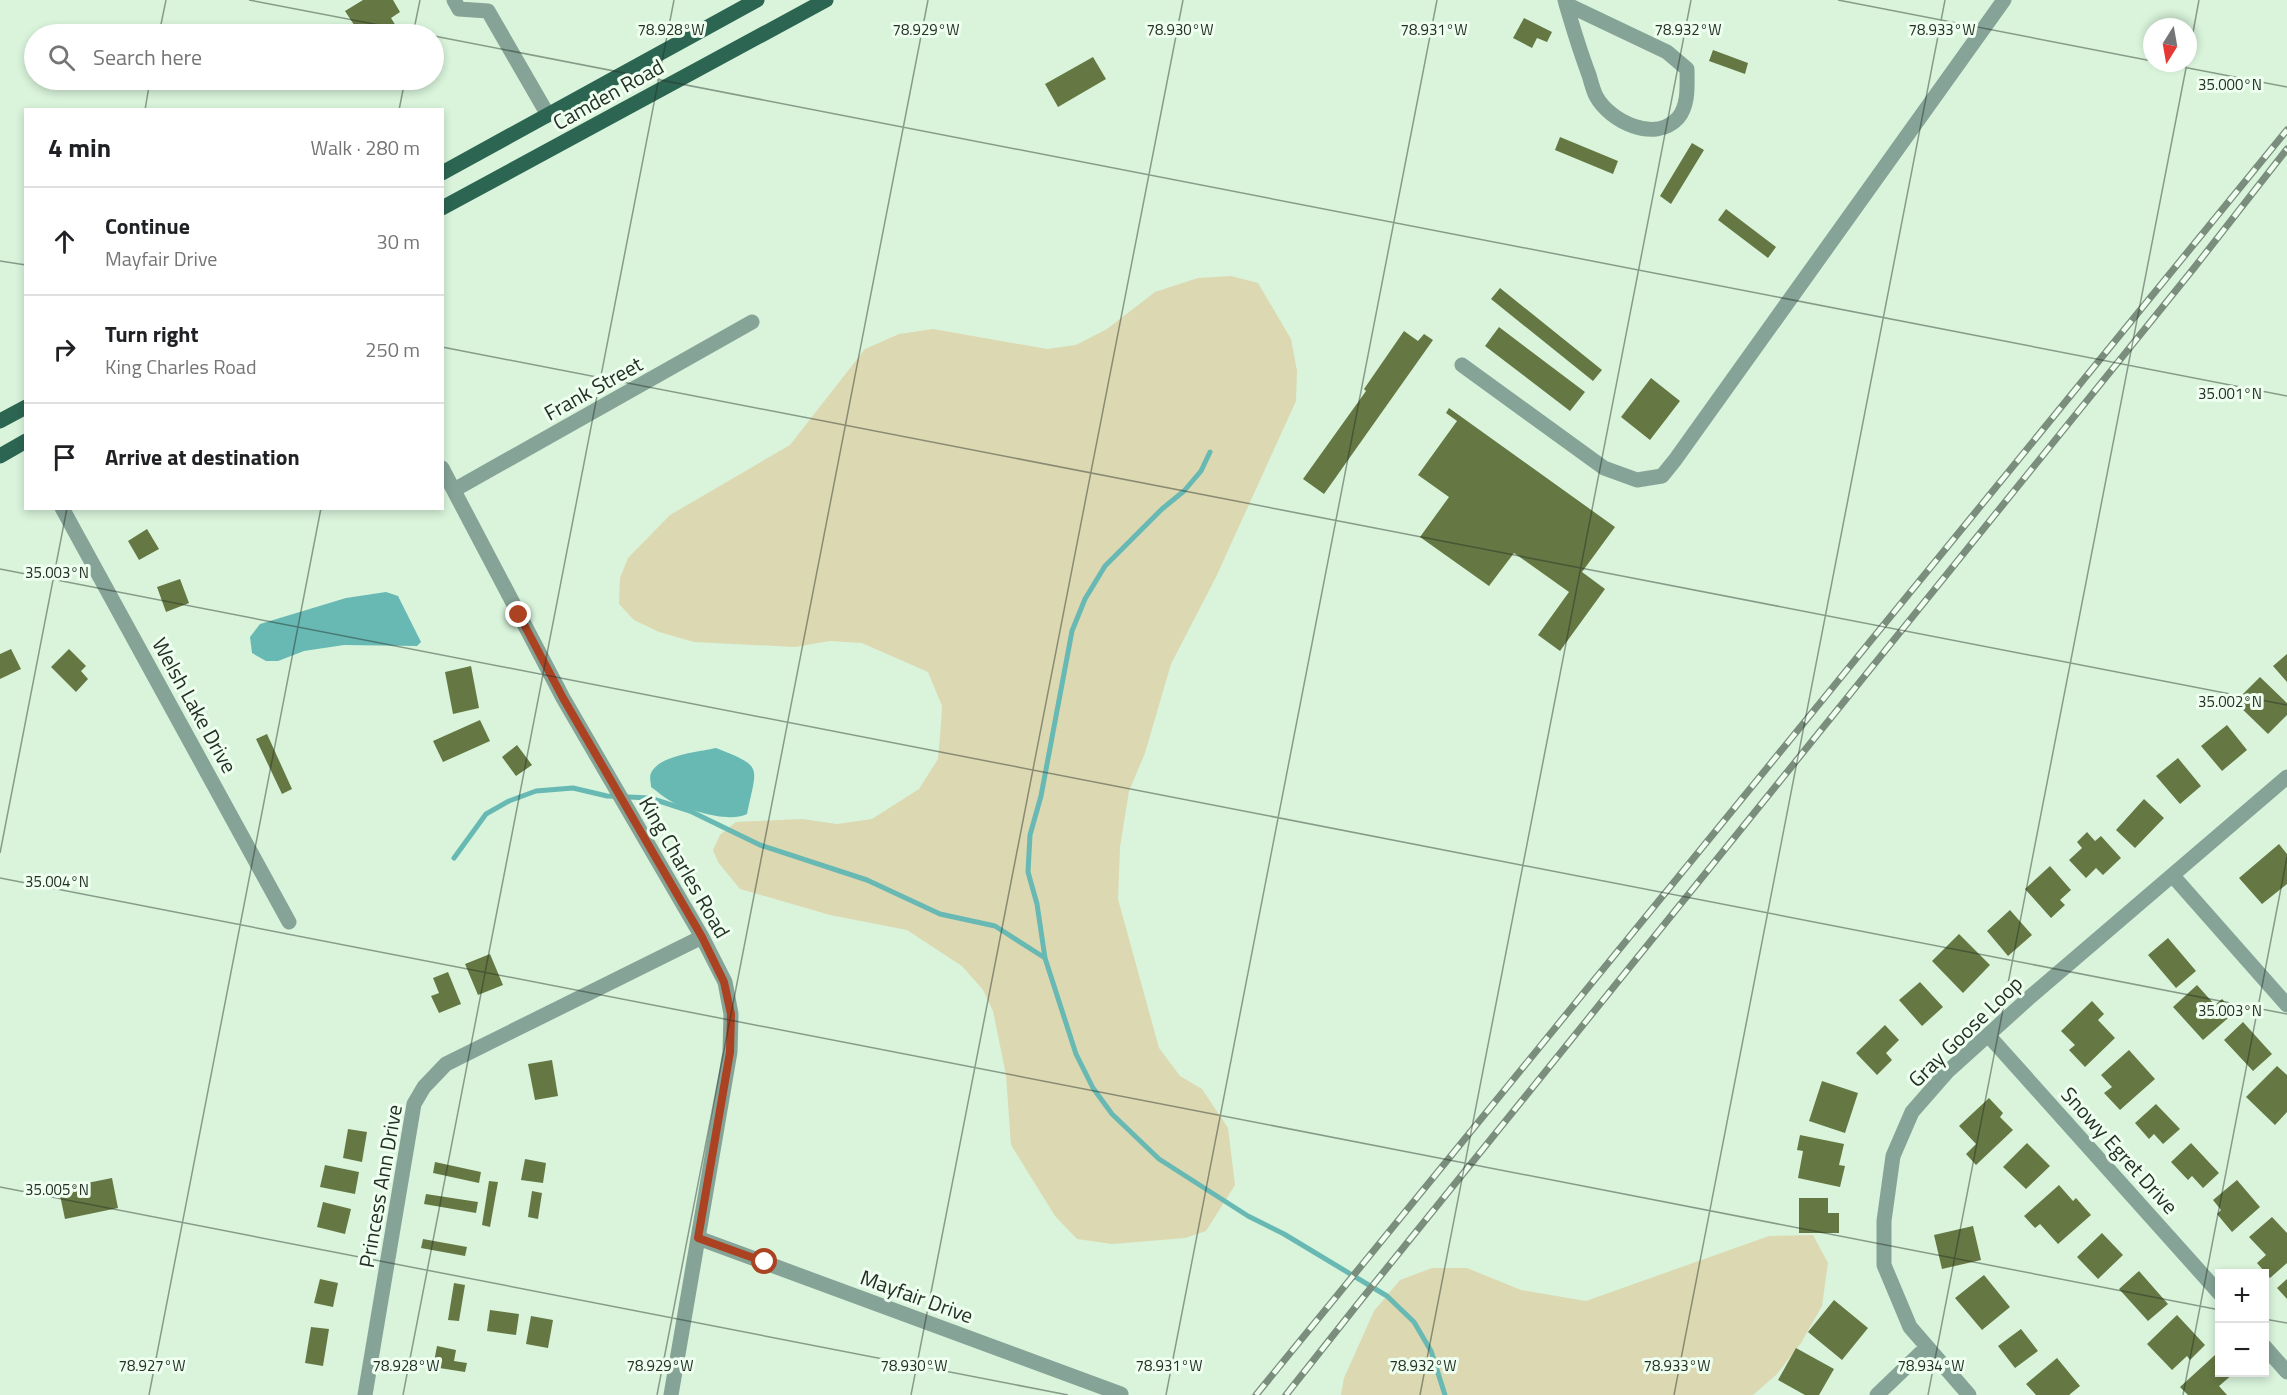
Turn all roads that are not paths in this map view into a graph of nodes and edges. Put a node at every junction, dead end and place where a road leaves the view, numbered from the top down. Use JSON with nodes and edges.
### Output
{"nodes":[{"id":1,"x":454,"y":0,"type":"edge"},
{"id":2,"x":757,"y":0,"type":"edge"},
{"id":3,"x":826,"y":0,"type":"edge"},
{"id":4,"x":2004,"y":0,"type":"edge"},
{"id":5,"x":1566,"y":2,"type":"edge"},
{"id":6,"x":493,"y":5,"type":"edge"},
{"id":7,"x":541,"y":119,"type":"junction"},
{"id":8,"x":444,"y":172,"type":"edge"},
{"id":9,"x":444,"y":183,"type":"edge"},
{"id":10,"x":444,"y":207,"type":"edge"},
{"id":11,"x":752,"y":322,"type":"dead end"},
{"id":12,"x":1461,"y":365,"type":"dead end"},
{"id":13,"x":24,"y":408,"type":"edge"},
{"id":14,"x":0,"y":422,"type":"edge"},
{"id":15,"x":24,"y":443,"type":"edge"},
{"id":16,"x":0,"y":456,"type":"edge"},
{"id":17,"x":444,"y":472,"type":"edge"},
{"id":18,"x":454,"y":490,"type":"junction"},
{"id":19,"x":63,"y":510,"type":"edge"},
{"id":20,"x":2287,"y":777,"type":"edge"},
{"id":21,"x":2173,"y":876,"type":"junction"},
{"id":22,"x":289,"y":922,"type":"dead end"},
{"id":23,"x":702,"y":937,"type":"junction"},
{"id":24,"x":2287,"y":1005,"type":"edge"},
{"id":25,"x":1988,"y":1035,"type":"junction"},
{"id":26,"x":698,"y":1238,"type":"junction"},
{"id":27,"x":2215,"y":1288,"type":"edge"},
{"id":28,"x":1927,"y":1347,"type":"junction"},
{"id":29,"x":2269,"y":1351,"type":"edge"},
{"id":30,"x":2287,"y":1372,"type":"edge"},
{"id":31,"x":1121,"y":1394,"type":"edge"},
{"id":32,"x":365,"y":1395,"type":"edge"},
{"id":33,"x":671,"y":1395,"type":"edge"},
{"id":34,"x":1877,"y":1395,"type":"edge"},
{"id":35,"x":1969,"y":1395,"type":"edge"}],
"edges":[{"from":1,"to":6,"type":"street"},
{"from":2,"to":7,"type":"main road","name":"Camden Road"},
{"from":3,"to":10,"type":"main road","name":"Camden Road"},
{"from":4,"to":12,"type":"street"},
{"from":5,"to":5,"type":"street"},
{"from":6,"to":7,"type":"street"},
{"from":7,"to":8,"type":"main road","name":"Camden Road"},
{"from":7,"to":9,"type":"main road"},
{"from":11,"to":18,"type":"street","name":"Frank Street"},
{"from":13,"to":14,"type":"main road"},
{"from":15,"to":16,"type":"main road"},
{"from":17,"to":18,"type":"street","name":"King Charles Road"},
{"from":18,"to":23,"type":"street","name":"King Charles Road"},
{"from":19,"to":22,"type":"street","name":"Welsh Lake Drive"},
{"from":20,"to":21,"type":"street","name":"Gray Goose Loop"},
{"from":21,"to":24,"type":"street"},
{"from":21,"to":25,"type":"street","name":"Gray Goose Loop"},
{"from":23,"to":26,"type":"street","name":"King Charles Road"},
{"from":23,"to":32,"type":"street","name":"Princess Ann Drive"},
{"from":25,"to":27,"type":"street","name":"Snowy Egret Drive"},
{"from":25,"to":28,"type":"street","name":"Gray Goose Loop"},
{"from":26,"to":31,"type":"street","name":"Mayfair Drive"},
{"from":26,"to":33,"type":"street","name":"King Charles Road"},
{"from":28,"to":34,"type":"street"},
{"from":28,"to":35,"type":"street","name":"Gray Goose Loop"},
{"from":29,"to":30,"type":"street"}]}
